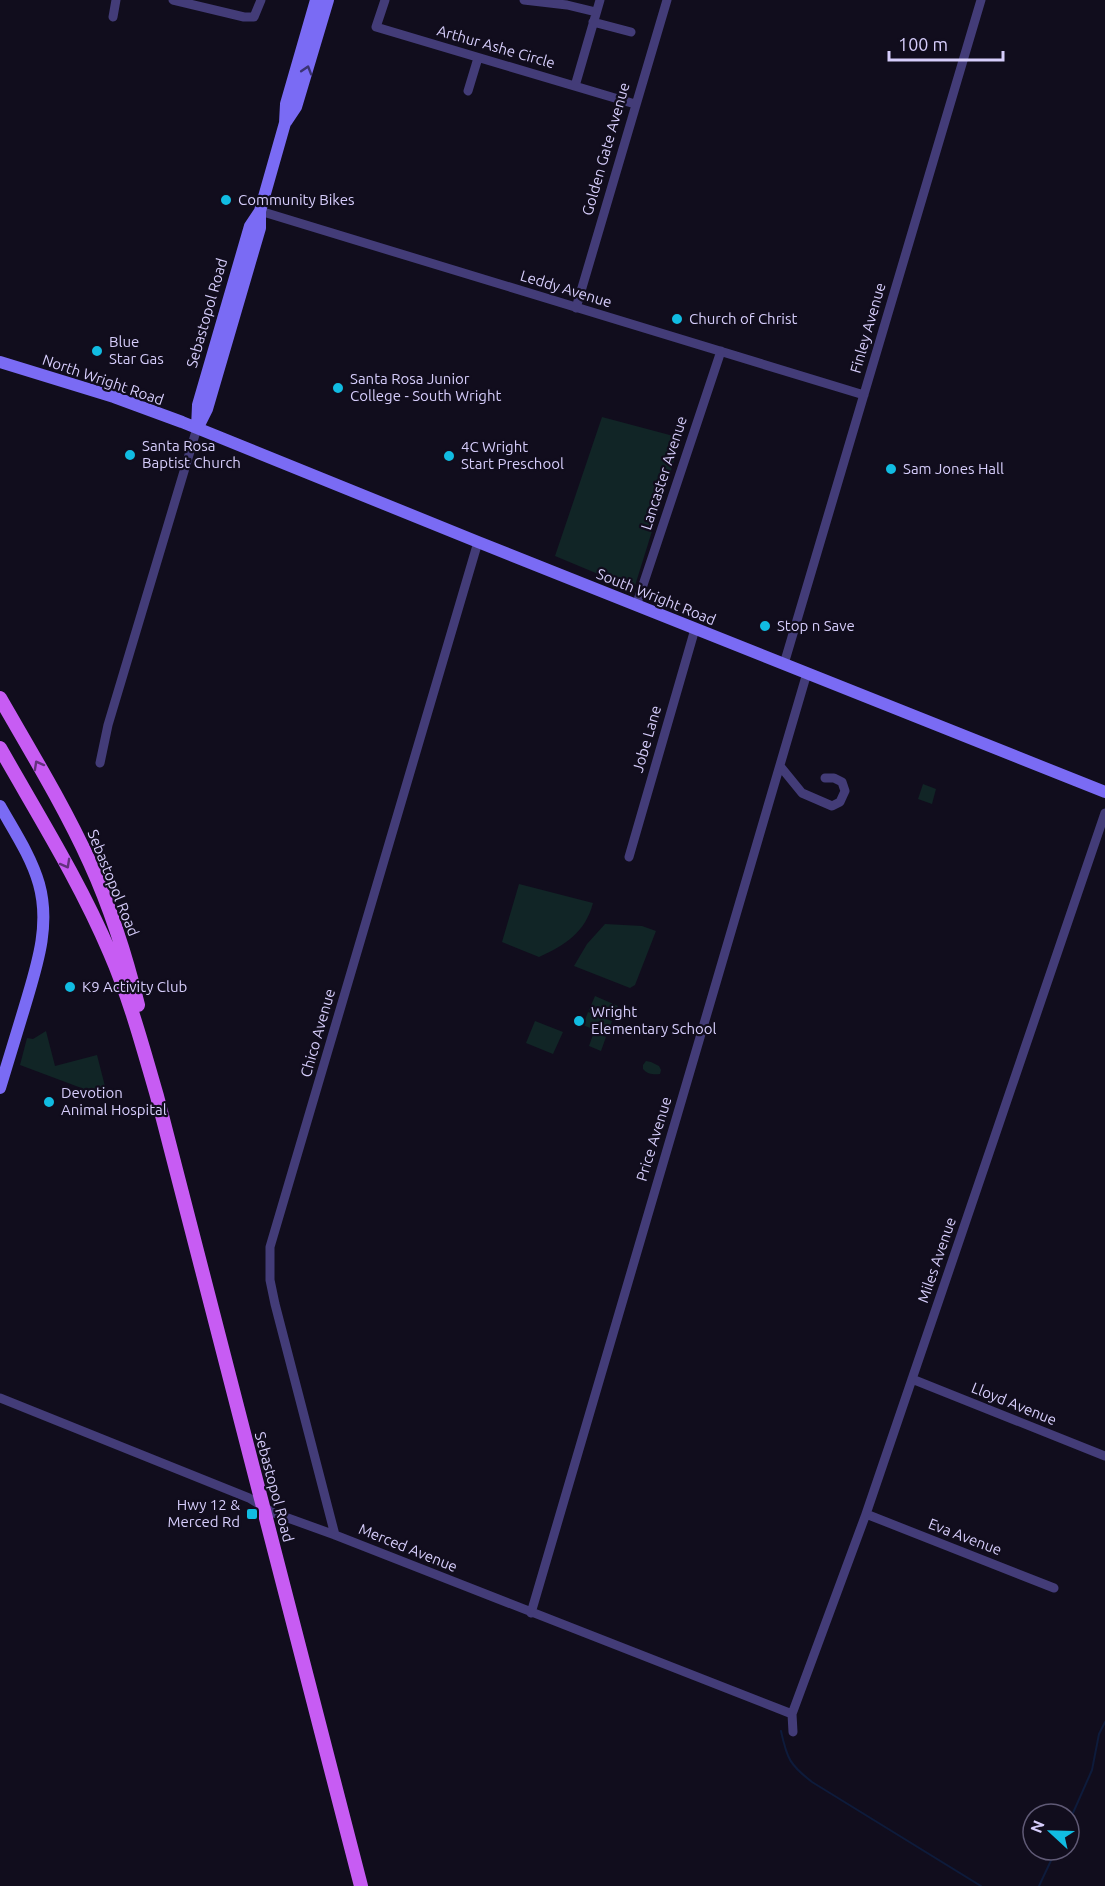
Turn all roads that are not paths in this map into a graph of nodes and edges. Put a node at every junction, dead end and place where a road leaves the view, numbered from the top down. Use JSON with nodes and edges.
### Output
{"nodes":[{"id":1,"x":116,"y":0,"type":"edge"},
{"id":2,"x":173,"y":0,"type":"edge"},
{"id":3,"x":261,"y":0,"type":"edge"},
{"id":4,"x":316,"y":0,"type":"edge"},
{"id":5,"x":328,"y":0,"type":"edge"},
{"id":6,"x":385,"y":0,"type":"edge"},
{"id":7,"x":524,"y":0,"type":"edge"},
{"id":8,"x":600,"y":0,"type":"edge"},
{"id":9,"x":667,"y":0,"type":"edge"},
{"id":10,"x":981,"y":0,"type":"edge"},
{"id":11,"x":189,"y":2,"type":"edge"},
{"id":12,"x":113,"y":17,"type":"dead end"},
{"id":13,"x":595,"y":17,"type":"junction"},
{"id":14,"x":631,"y":32,"type":"dead end"},
{"id":15,"x":478,"y":58,"type":"junction"},
{"id":16,"x":575,"y":86,"type":"junction"},
{"id":17,"x":468,"y":91,"type":"dead end"},
{"id":18,"x":635,"y":104,"type":"junction"},
{"id":19,"x":285,"y":123,"type":"junction"},
{"id":20,"x":260,"y":211,"type":"junction"},
{"id":21,"x":576,"y":308,"type":"junction"},
{"id":22,"x":721,"y":351,"type":"junction"},
{"id":23,"x":0,"y":362,"type":"edge"},
{"id":24,"x":864,"y":395,"type":"junction"},
{"id":25,"x":197,"y":428,"type":"junction"},
{"id":26,"x":478,"y":542,"type":"junction"},
{"id":27,"x":636,"y":606,"type":"junction"},
{"id":28,"x":695,"y":629,"type":"junction"},
{"id":29,"x":784,"y":664,"type":"junction"},
{"id":30,"x":807,"y":673,"type":"junction"},
{"id":31,"x":0,"y":698,"type":"edge"},
{"id":32,"x":0,"y":748,"type":"edge"},
{"id":33,"x":100,"y":763,"type":"dead end"},
{"id":34,"x":780,"y":766,"type":"junction"},
{"id":35,"x":825,"y":778,"type":"dead end"},
{"id":36,"x":1105,"y":792,"type":"edge"},
{"id":37,"x":0,"y":806,"type":"edge"},
{"id":38,"x":1105,"y":813,"type":"edge"},
{"id":39,"x":629,"y":857,"type":"dead end"},
{"id":40,"x":0,"y":1088,"type":"edge"},
{"id":41,"x":157,"y":1095,"type":"junction"},
{"id":42,"x":912,"y":1379,"type":"junction"},
{"id":43,"x":0,"y":1398,"type":"edge"},
{"id":44,"x":1105,"y":1456,"type":"edge"},
{"id":45,"x":262,"y":1506,"type":"junction"},
{"id":46,"x":866,"y":1514,"type":"junction"},
{"id":47,"x":335,"y":1535,"type":"junction"},
{"id":48,"x":1054,"y":1588,"type":"dead end"},
{"id":49,"x":531,"y":1613,"type":"junction"},
{"id":50,"x":792,"y":1714,"type":"junction"},
{"id":51,"x":793,"y":1732,"type":"dead end"},
{"id":52,"x":361,"y":1886,"type":"edge"}],
"edges":[{"from":1,"to":12,"type":"street"},
{"from":2,"to":11,"type":"street"},
{"from":3,"to":11,"type":"street"},
{"from":4,"to":19,"type":"main road","name":"Sebastopol Road"},
{"from":19,"to":5,"type":"main road","name":"Sebastopol Road","one_way":true},
{"from":6,"to":15,"type":"street","name":"Arthur Ashe Circle"},
{"from":7,"to":13,"type":"street"},
{"from":8,"to":13,"type":"street"},
{"from":9,"to":18,"type":"street","name":"Golden Gate Avenue"},
{"from":10,"to":24,"type":"street","name":"Finley Avenue"},
{"from":13,"to":14,"type":"street"},
{"from":13,"to":16,"type":"street"},
{"from":15,"to":16,"type":"street","name":"Arthur Ashe Circle"},
{"from":15,"to":17,"type":"street"},
{"from":16,"to":18,"type":"street","name":"Arthur Ashe Circle"},
{"from":18,"to":21,"type":"street","name":"Golden Gate Avenue"},
{"from":19,"to":20,"type":"main road","name":"Sebastopol Road"},
{"from":20,"to":21,"type":"street","name":"Leddy Avenue"},
{"from":20,"to":25,"type":"main road","name":"Sebastopol Road"},
{"from":21,"to":22,"type":"street","name":"Leddy Avenue"},
{"from":22,"to":24,"type":"street","name":"Leddy Avenue"},
{"from":22,"to":27,"type":"street","name":"Lancaster Avenue"},
{"from":23,"to":25,"type":"main road","name":"North Wright Road"},
{"from":24,"to":29,"type":"street","name":"Finley Avenue"},
{"from":25,"to":26,"type":"main road","name":"South Wright Road"},
{"from":25,"to":33,"type":"street","name":"Sebastopol Road"},
{"from":26,"to":27,"type":"main road","name":"South Wright Road"},
{"from":26,"to":47,"type":"street","name":"Chico Avenue"},
{"from":27,"to":28,"type":"main road","name":"South Wright Road"},
{"from":28,"to":29,"type":"main road","name":"South Wright Road"},
{"from":28,"to":39,"type":"street","name":"Jobe Lane"},
{"from":29,"to":30,"type":"main road","name":"South Wright Road"},
{"from":30,"to":34,"type":"street","name":"Price Avenue"},
{"from":30,"to":36,"type":"main road","name":"South Wright Road"},
{"from":41,"to":31,"type":"main road","name":"Sebastopol Road","one_way":true},
{"from":32,"to":41,"type":"main road","name":"Sebastopol Road","one_way":true},
{"from":34,"to":35,"type":"street"},
{"from":34,"to":49,"type":"street","name":"Price Avenue"},
{"from":37,"to":40,"type":"main road"},
{"from":38,"to":42,"type":"street","name":"Miles Avenue"},
{"from":41,"to":45,"type":"main road","name":"Sebastopol Road"},
{"from":42,"to":44,"type":"street","name":"Lloyd Avenue"},
{"from":42,"to":46,"type":"street","name":"Miles Avenue"},
{"from":43,"to":45,"type":"street","name":"Merced Avenue"},
{"from":45,"to":47,"type":"street","name":"Merced Avenue"},
{"from":45,"to":52,"type":"main road","name":"Sebastopol Road"},
{"from":46,"to":48,"type":"street","name":"Eva Avenue"},
{"from":46,"to":50,"type":"street","name":"Miles Avenue"},
{"from":47,"to":49,"type":"street","name":"Merced Avenue"},
{"from":49,"to":50,"type":"street","name":"Merced Avenue"},
{"from":50,"to":51,"type":"street"}]}
